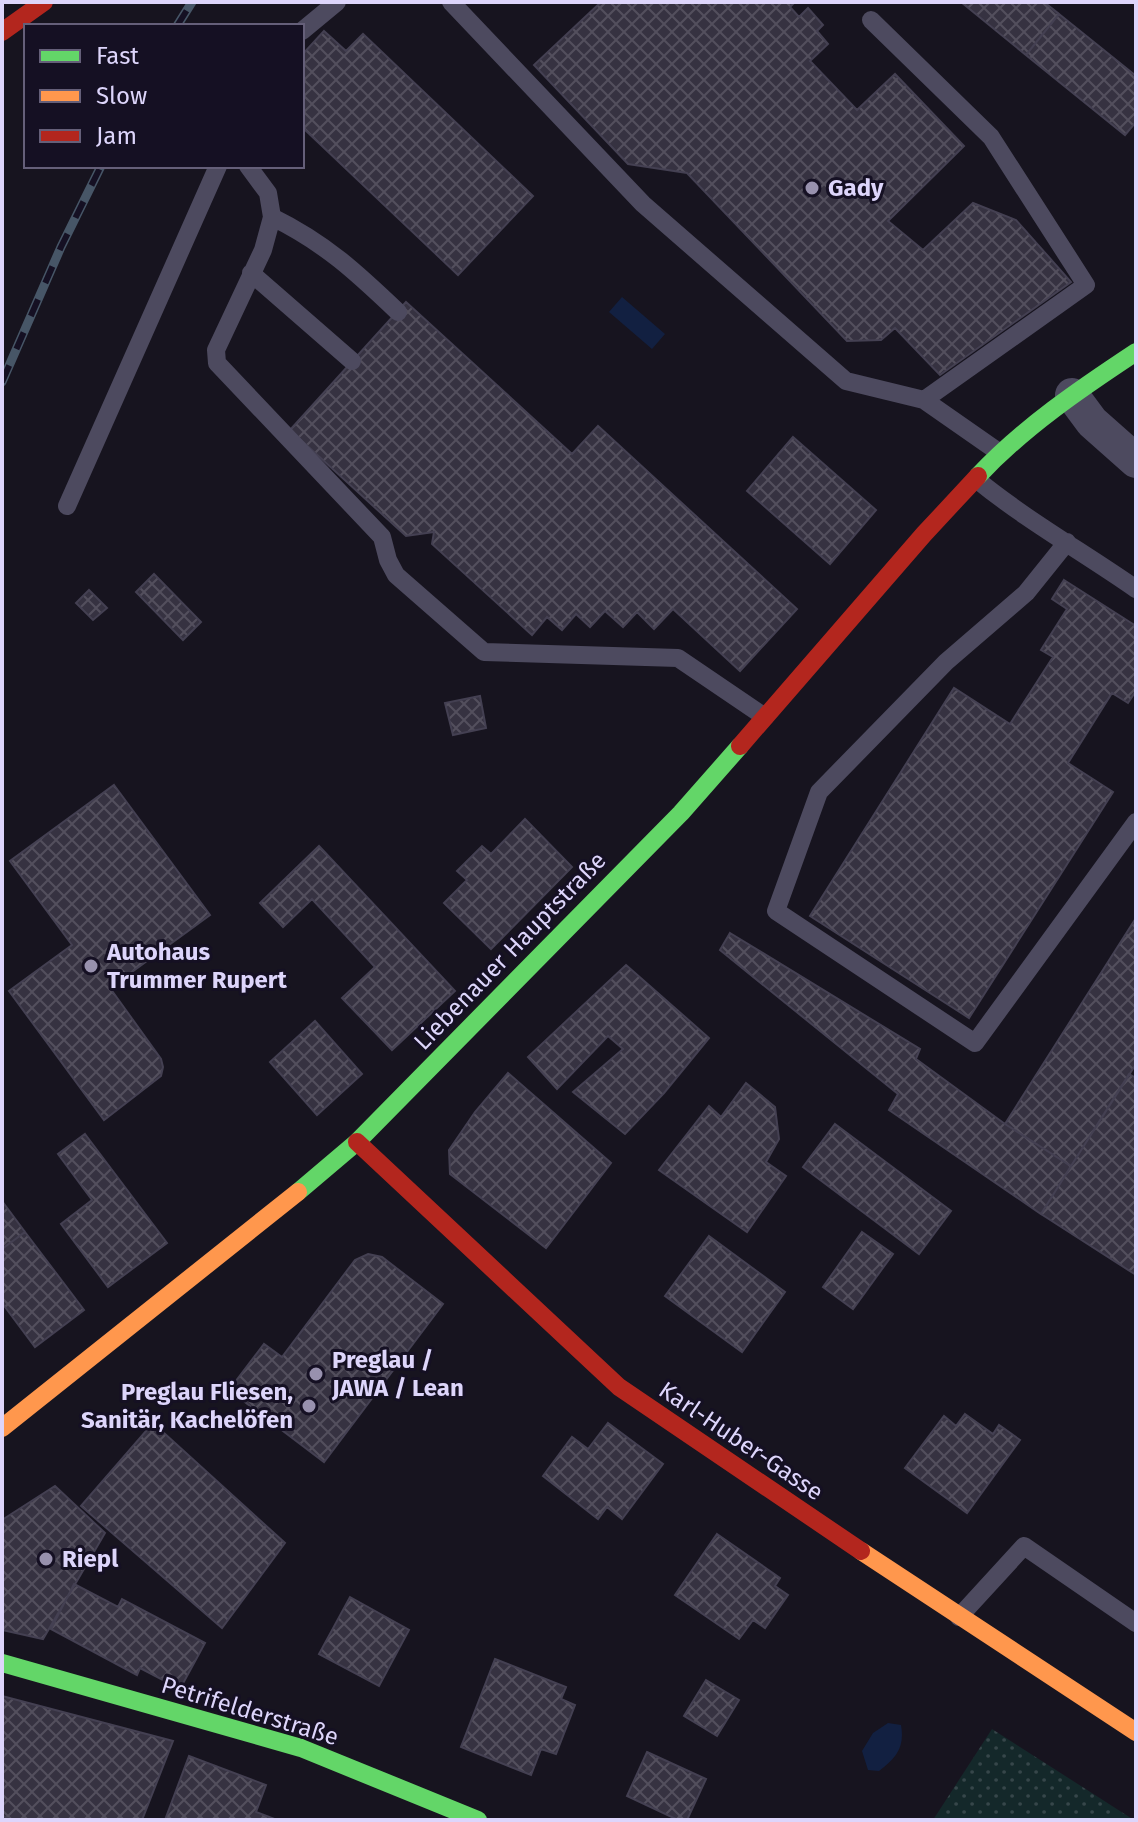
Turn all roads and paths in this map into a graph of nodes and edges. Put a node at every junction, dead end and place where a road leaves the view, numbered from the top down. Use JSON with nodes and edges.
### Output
{"nodes":[{"id":1,"x":44,"y":2,"type":"edge"},
{"id":2,"x":337,"y":2,"type":"edge"},
{"id":3,"x":451,"y":2,"type":"edge"},
{"id":4,"x":871,"y":20,"type":"dead end"},
{"id":5,"x":304,"y":29,"type":"edge"},
{"id":6,"x":2,"y":32,"type":"edge"},
{"id":7,"x":217,"y":168,"type":"edge"},
{"id":8,"x":249,"y":168,"type":"edge"},
{"id":9,"x":272,"y":217,"type":"junction"},
{"id":10,"x":251,"y":273,"type":"junction"},
{"id":11,"x":398,"y":312,"type":"dead end"},
{"id":12,"x":1136,"y":352,"type":"edge"},
{"id":13,"x":352,"y":361,"type":"dead end"},
{"id":14,"x":1072,"y":395,"type":"junction"},
{"id":15,"x":924,"y":400,"type":"junction"},
{"id":16,"x":1000,"y":453,"type":"junction"},
{"id":17,"x":1136,"y":461,"type":"edge"},
{"id":18,"x":976,"y":479,"type":"junction"},
{"id":19,"x":67,"y":506,"type":"dead end"},
{"id":20,"x":1067,"y":542,"type":"junction"},
{"id":21,"x":1136,"y":589,"type":"edge"},
{"id":22,"x":765,"y":717,"type":"junction"},
{"id":23,"x":1136,"y":822,"type":"edge"},
{"id":24,"x":357,"y":1142,"type":"junction"},
{"id":25,"x":2,"y":1428,"type":"edge"},
{"id":26,"x":959,"y":1617,"type":"junction"},
{"id":27,"x":1136,"y":1623,"type":"edge"},
{"id":28,"x":2,"y":1663,"type":"edge"},
{"id":29,"x":1136,"y":1732,"type":"edge"},
{"id":30,"x":478,"y":1820,"type":"edge"}],
"edges":[{"from":1,"to":6,"type":"main road"},
{"from":2,"to":5,"type":"lane"},
{"from":3,"to":15,"type":"lane"},
{"from":4,"to":15,"type":"lane"},
{"from":7,"to":19,"type":"lane"},
{"from":8,"to":9,"type":"lane"},
{"from":9,"to":10,"type":"lane"},
{"from":9,"to":11,"type":"lane"},
{"from":10,"to":13,"type":"lane"},
{"from":10,"to":22,"type":"lane"},
{"from":12,"to":14,"type":"main road","name":"Liebenauer Hauptstraße"},
{"from":14,"to":16,"type":"main road","name":"Liebenauer Hauptstraße"},
{"from":14,"to":17,"type":"street"},
{"from":15,"to":16,"type":"lane"},
{"from":16,"to":18,"type":"main road","name":"Liebenauer Hauptstraße"},
{"from":18,"to":20,"type":"lane"},
{"from":18,"to":22,"type":"main road","name":"Liebenauer Hauptstraße"},
{"from":20,"to":21,"type":"lane"},
{"from":20,"to":23,"type":"lane"},
{"from":22,"to":24,"type":"main road","name":"Liebenauer Hauptstraße"},
{"from":24,"to":25,"type":"main road","name":"Liebenauer Hauptstraße"},
{"from":24,"to":26,"type":"main road","name":"Karl-Huber-Gasse"},
{"from":26,"to":27,"type":"lane"},
{"from":26,"to":29,"type":"main road","name":"Karl-Huber-Gasse"},
{"from":28,"to":30,"type":"main road","name":"Petrifelderstraße"}]}
